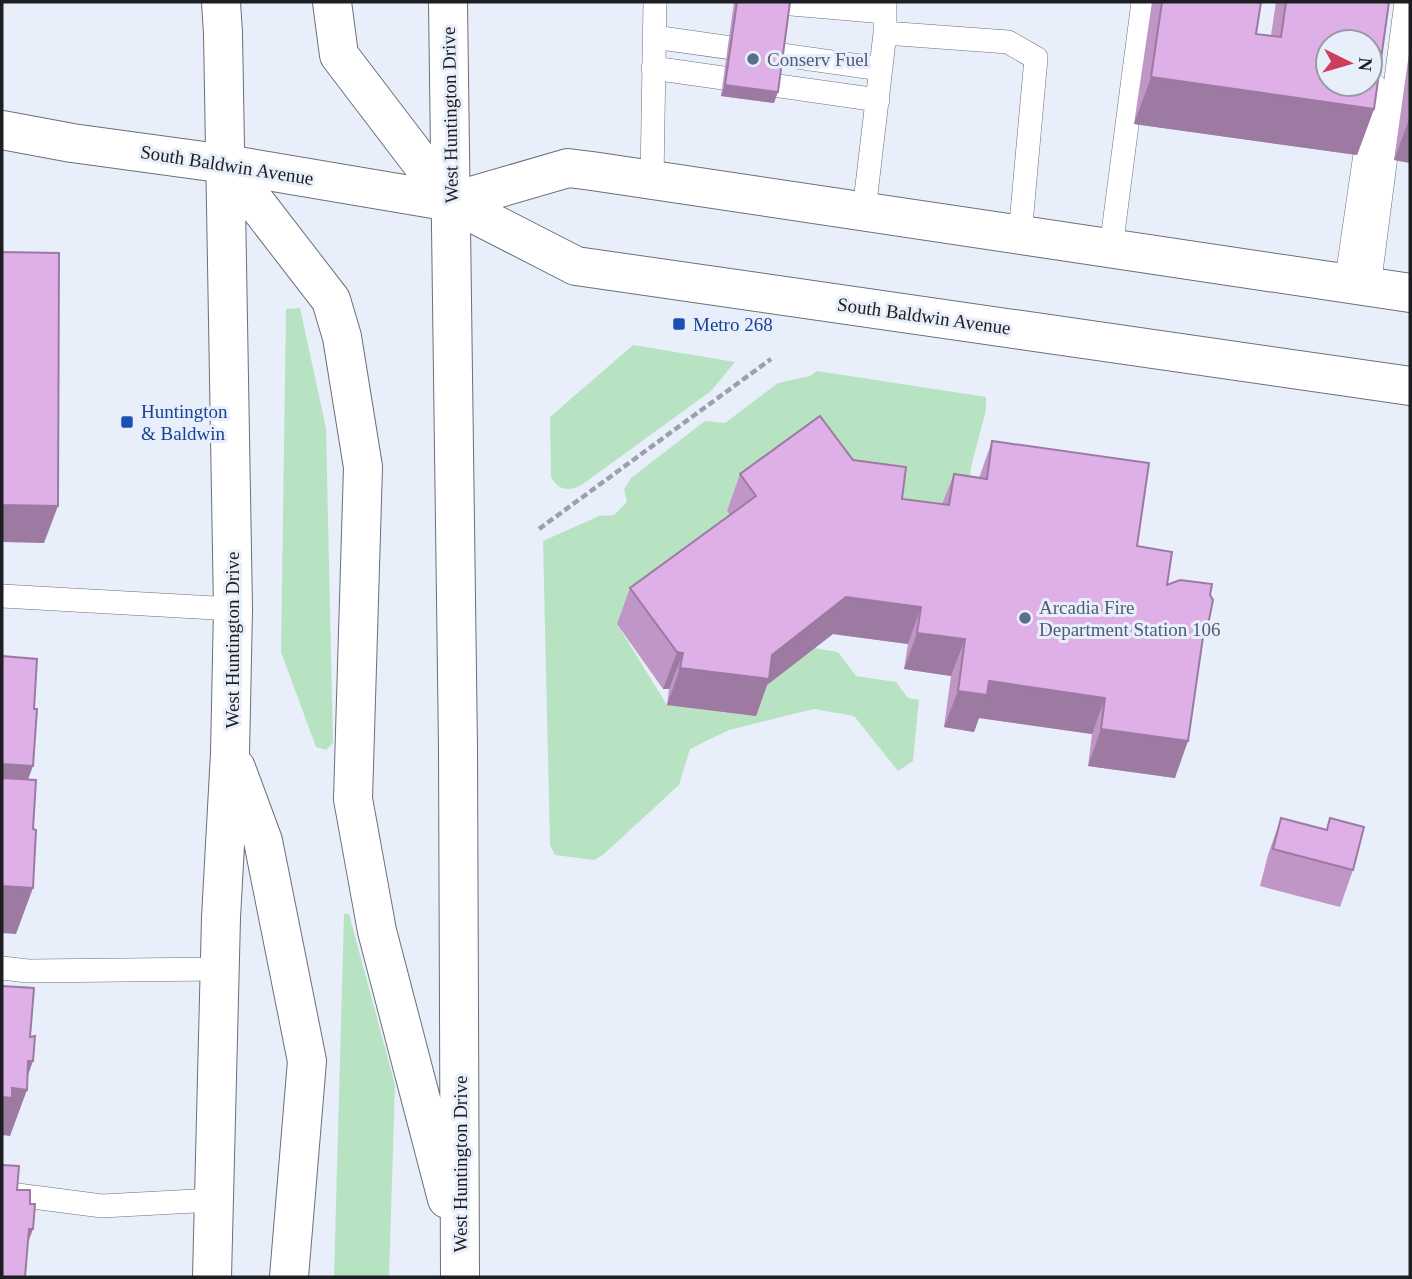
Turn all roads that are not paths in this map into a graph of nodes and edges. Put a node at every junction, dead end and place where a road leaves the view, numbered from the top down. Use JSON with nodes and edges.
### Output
{"nodes":[{"id":1,"x":221,"y":2,"type":"edge"},
{"id":2,"x":332,"y":2,"type":"edge"},
{"id":3,"x":448,"y":2,"type":"edge"},
{"id":4,"x":656,"y":2,"type":"edge"},
{"id":5,"x":768,"y":2,"type":"edge"},
{"id":6,"x":1143,"y":2,"type":"edge"},
{"id":7,"x":1387,"y":2,"type":"edge"},
{"id":8,"x":1406,"y":2,"type":"edge"},
{"id":9,"x":885,"y":16,"type":"edge"},
{"id":10,"x":654,"y":37,"type":"junction"},
{"id":11,"x":653,"y":68,"type":"junction"},
{"id":12,"x":881,"y":69,"type":"junction"},
{"id":13,"x":878,"y":100,"type":"junction"},
{"id":14,"x":2,"y":130,"type":"edge"},
{"id":15,"x":226,"y":164,"type":"junction"},
{"id":16,"x":652,"y":180,"type":"junction"},
{"id":17,"x":452,"y":202,"type":"junction"},
{"id":18,"x":864,"y":211,"type":"junction"},
{"id":19,"x":1020,"y":235,"type":"junction"},
{"id":20,"x":1111,"y":248,"type":"junction"},
{"id":21,"x":1358,"y":285,"type":"junction"},
{"id":22,"x":1410,"y":293,"type":"edge"},
{"id":23,"x":1410,"y":386,"type":"edge"},
{"id":24,"x":2,"y":596,"type":"edge"},
{"id":25,"x":233,"y":608,"type":"junction"},
{"id":26,"x":230,"y":753,"type":"junction"},
{"id":27,"x":2,"y":968,"type":"edge"},
{"id":28,"x":220,"y":969,"type":"junction"},
{"id":29,"x":2,"y":1192,"type":"edge"},
{"id":30,"x":214,"y":1200,"type":"junction"},
{"id":31,"x":461,"y":1266,"type":"edge"},
{"id":32,"x":212,"y":1277,"type":"edge"},
{"id":33,"x":289,"y":1277,"type":"edge"}],
"edges":[{"from":1,"to":15,"type":"main road","name":"West Huntington Drive"},
{"from":2,"to":17,"type":"main road"},
{"from":3,"to":17,"type":"main road","name":"West Huntington Drive"},
{"from":4,"to":10,"type":"lane"},
{"from":5,"to":9,"type":"lane"},
{"from":6,"to":20,"type":"lane"},
{"from":7,"to":21,"type":"lane"},
{"from":8,"to":21,"type":"lane"},
{"from":9,"to":12,"type":"lane"},
{"from":9,"to":19,"type":"lane"},
{"from":10,"to":11,"type":"lane"},
{"from":10,"to":12,"type":"lane"},
{"from":11,"to":13,"type":"lane"},
{"from":11,"to":16,"type":"lane"},
{"from":12,"to":13,"type":"lane"},
{"from":13,"to":18,"type":"lane"},
{"from":14,"to":15,"type":"main road","name":"South Baldwin Avenue"},
{"from":15,"to":17,"type":"main road","name":"South Baldwin Avenue"},
{"from":15,"to":25,"type":"main road","name":"West Huntington Drive"},
{"from":15,"to":31,"type":"main road"},
{"from":16,"to":17,"type":"main road","name":"South Baldwin Avenue"},
{"from":16,"to":18,"type":"main road","name":"South Baldwin Avenue"},
{"from":17,"to":23,"type":"main road","name":"South Baldwin Avenue"},
{"from":17,"to":31,"type":"main road","name":"West Huntington Drive"},
{"from":18,"to":19,"type":"main road","name":"South Baldwin Avenue"},
{"from":19,"to":20,"type":"main road","name":"South Baldwin Avenue"},
{"from":20,"to":21,"type":"main road","name":"South Baldwin Avenue"},
{"from":21,"to":22,"type":"main road","name":"South Baldwin Avenue"},
{"from":24,"to":25,"type":"lane"},
{"from":25,"to":26,"type":"main road","name":"West Huntington Drive"},
{"from":26,"to":28,"type":"main road","name":"West Huntington Drive"},
{"from":26,"to":33,"type":"main road"},
{"from":27,"to":28,"type":"lane"},
{"from":28,"to":30,"type":"main road","name":"West Huntington Drive"},
{"from":29,"to":30,"type":"lane"},
{"from":30,"to":32,"type":"main road","name":"West Huntington Drive"}]}
